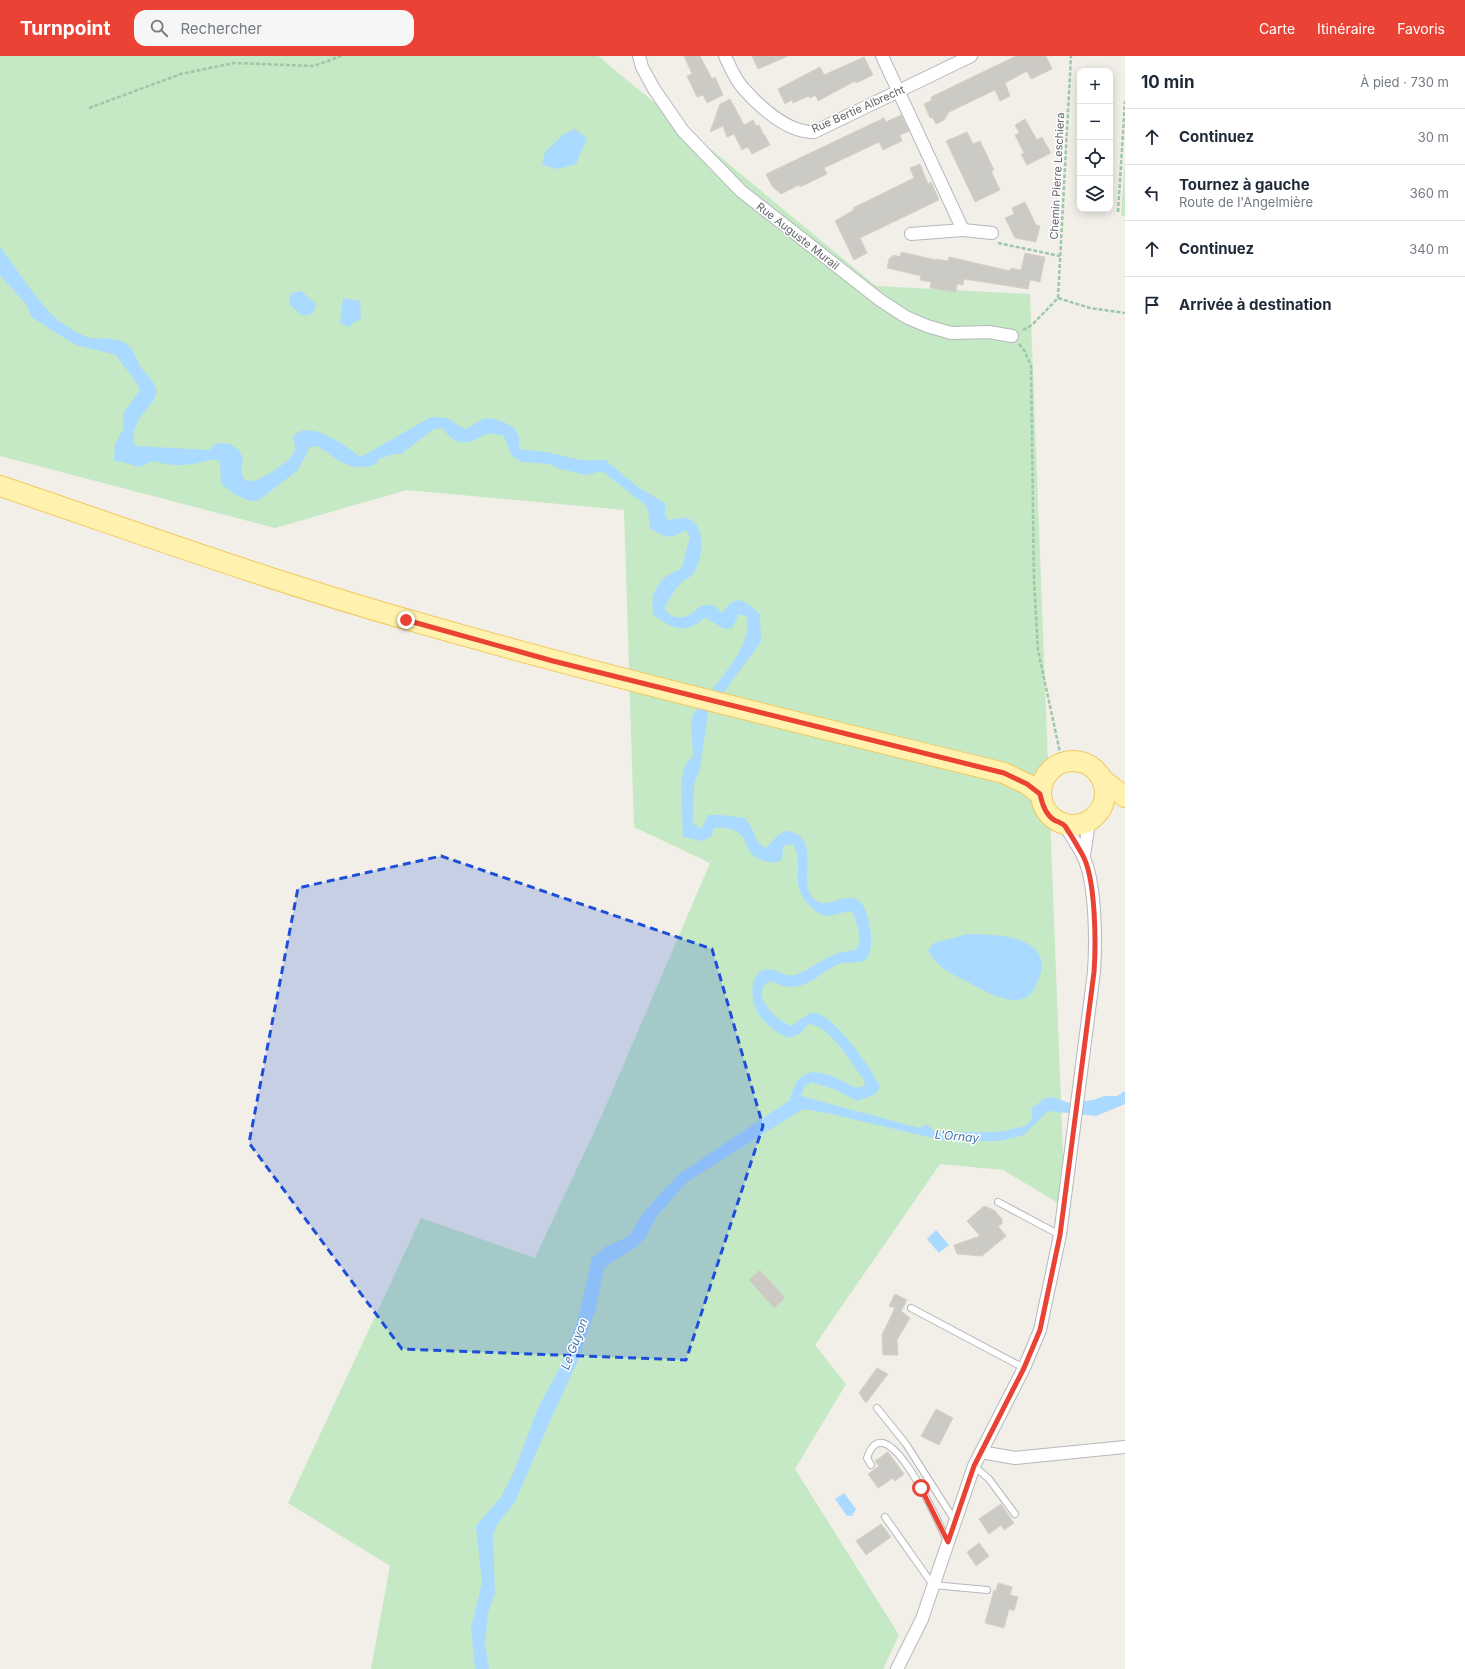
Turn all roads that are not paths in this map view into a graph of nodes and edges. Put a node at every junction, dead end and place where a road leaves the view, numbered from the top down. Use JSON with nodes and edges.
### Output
{"nodes":[{"id":1,"x":639,"y":56,"type":"edge"},
{"id":2,"x":724,"y":56,"type":"edge"},
{"id":3,"x":882,"y":56,"type":"edge"},
{"id":4,"x":971,"y":56,"type":"edge"},
{"id":5,"x":900,"y":91,"type":"junction"},
{"id":6,"x":963,"y":230,"type":"junction"},
{"id":7,"x":992,"y":233,"type":"road end"},
{"id":8,"x":911,"y":234,"type":"dead end"},
{"id":9,"x":1012,"y":336,"type":"road end"},
{"id":10,"x":0,"y":486,"type":"edge"},
{"id":11,"x":1056,"y":766,"type":"junction"},
{"id":12,"x":1004,"y":773,"type":"junction"},
{"id":13,"x":1103,"y":780,"type":"junction"},
{"id":14,"x":1040,"y":794,"type":"junction"},
{"id":15,"x":1125,"y":797,"type":"edge"},
{"id":16,"x":1125,"y":809,"type":"edge"},
{"id":17,"x":1094,"y":817,"type":"junction"},
{"id":18,"x":1064,"y":824,"type":"junction"},
{"id":19,"x":1084,"y":856,"type":"junction"},
{"id":20,"x":998,"y":1202,"type":"dead end"},
{"id":21,"x":1060,"y":1235,"type":"junction"},
{"id":22,"x":911,"y":1308,"type":"dead end"},
{"id":23,"x":1024,"y":1368,"type":"junction"},
{"id":24,"x":877,"y":1408,"type":"dead end"},
{"id":25,"x":1125,"y":1447,"type":"edge"},
{"id":26,"x":981,"y":1452,"type":"junction"},
{"id":27,"x":870,"y":1465,"type":"dead end"},
{"id":28,"x":974,"y":1466,"type":"junction"},
{"id":29,"x":1015,"y":1514,"type":"dead end"},
{"id":30,"x":885,"y":1517,"type":"dead end"},
{"id":31,"x":955,"y":1521,"type":"junction"},
{"id":32,"x":948,"y":1542,"type":"junction"},
{"id":33,"x":933,"y":1585,"type":"junction"},
{"id":34,"x":987,"y":1590,"type":"dead end"},
{"id":35,"x":897,"y":1669,"type":"edge"}],
"edges":[{"from":1,"to":9,"type":"street","name":"Rue Auguste Murail"},
{"from":2,"to":5,"type":"street","name":"Rue Bertie Albrecht"},
{"from":3,"to":5,"type":"street"},
{"from":4,"to":5,"type":"street","name":"Rue Bertie Albrecht"},
{"from":5,"to":6,"type":"street"},
{"from":6,"to":7,"type":"street"},
{"from":6,"to":8,"type":"street"},
{"from":10,"to":12,"type":"main road"},
{"from":11,"to":12,"type":"main road"},
{"from":11,"to":13,"type":"main road"},
{"from":11,"to":14,"type":"main road"},
{"from":12,"to":14,"type":"main road"},
{"from":13,"to":15,"type":"main road"},
{"from":13,"to":17,"type":"main road"},
{"from":14,"to":18,"type":"main road"},
{"from":16,"to":17,"type":"main road"},
{"from":17,"to":18,"type":"main road"},
{"from":17,"to":19,"type":"street"},
{"from":18,"to":19,"type":"street"},
{"from":19,"to":21,"type":"street"},
{"from":20,"to":21,"type":"lane"},
{"from":21,"to":23,"type":"street"},
{"from":22,"to":23,"type":"lane"},
{"from":23,"to":26,"type":"street"},
{"from":24,"to":31,"type":"lane"},
{"from":25,"to":26,"type":"street"},
{"from":26,"to":28,"type":"street"},
{"from":27,"to":32,"type":"lane"},
{"from":28,"to":29,"type":"lane"},
{"from":28,"to":31,"type":"street"},
{"from":30,"to":33,"type":"lane"},
{"from":31,"to":32,"type":"street"},
{"from":32,"to":33,"type":"street"},
{"from":33,"to":34,"type":"lane"},
{"from":33,"to":35,"type":"street"}]}
